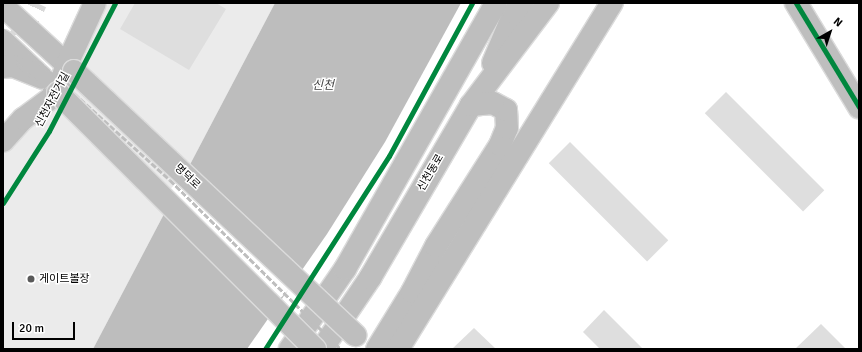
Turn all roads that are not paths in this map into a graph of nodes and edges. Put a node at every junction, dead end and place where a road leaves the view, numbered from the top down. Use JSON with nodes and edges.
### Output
{"nodes":[{"id":1,"x":95,"y":3,"type":"edge"},
{"id":2,"x":496,"y":3,"type":"edge"},
{"id":3,"x":522,"y":3,"type":"edge"},
{"id":4,"x":548,"y":3,"type":"edge"},
{"id":5,"x":612,"y":3,"type":"edge"},
{"id":6,"x":796,"y":3,"type":"edge"},
{"id":7,"x":3,"y":6,"type":"edge"},
{"id":8,"x":3,"y":41,"type":"edge"},
{"id":9,"x":3,"y":67,"type":"edge"},
{"id":10,"x":71,"y":68,"type":"junction"},
{"id":11,"x":50,"y":86,"type":"junction"},
{"id":12,"x":475,"y":99,"type":"junction"},
{"id":13,"x":859,"y":107,"type":"edge"},
{"id":14,"x":3,"y":141,"type":"edge"},
{"id":15,"x":363,"y":342,"type":"edge"},
{"id":16,"x":290,"y":349,"type":"edge"},
{"id":17,"x":315,"y":349,"type":"edge"},
{"id":18,"x":322,"y":349,"type":"edge"},
{"id":19,"x":377,"y":349,"type":"edge"},
{"id":20,"x":398,"y":349,"type":"edge"}],
"edges":[{"from":1,"to":10,"type":"main road"},
{"from":2,"to":16,"type":"main road"},
{"from":3,"to":12,"type":"main road"},
{"from":4,"to":12,"type":"main road","name":"신천동로"},
{"from":5,"to":20,"type":"main road"},
{"from":6,"to":13,"type":"main road"},
{"from":7,"to":10,"type":"main road","name":"명덕로"},
{"from":8,"to":11,"type":"main road"},
{"from":9,"to":11,"type":"main road"},
{"from":10,"to":11,"type":"main road"},
{"from":10,"to":15,"type":"main road","name":"명덕로","bridge":true},
{"from":11,"to":14,"type":"main road"},
{"from":11,"to":17,"type":"main road","bridge":true},
{"from":12,"to":18,"type":"main road","name":"신천동로"},
{"from":12,"to":19,"type":"main road"}]}
